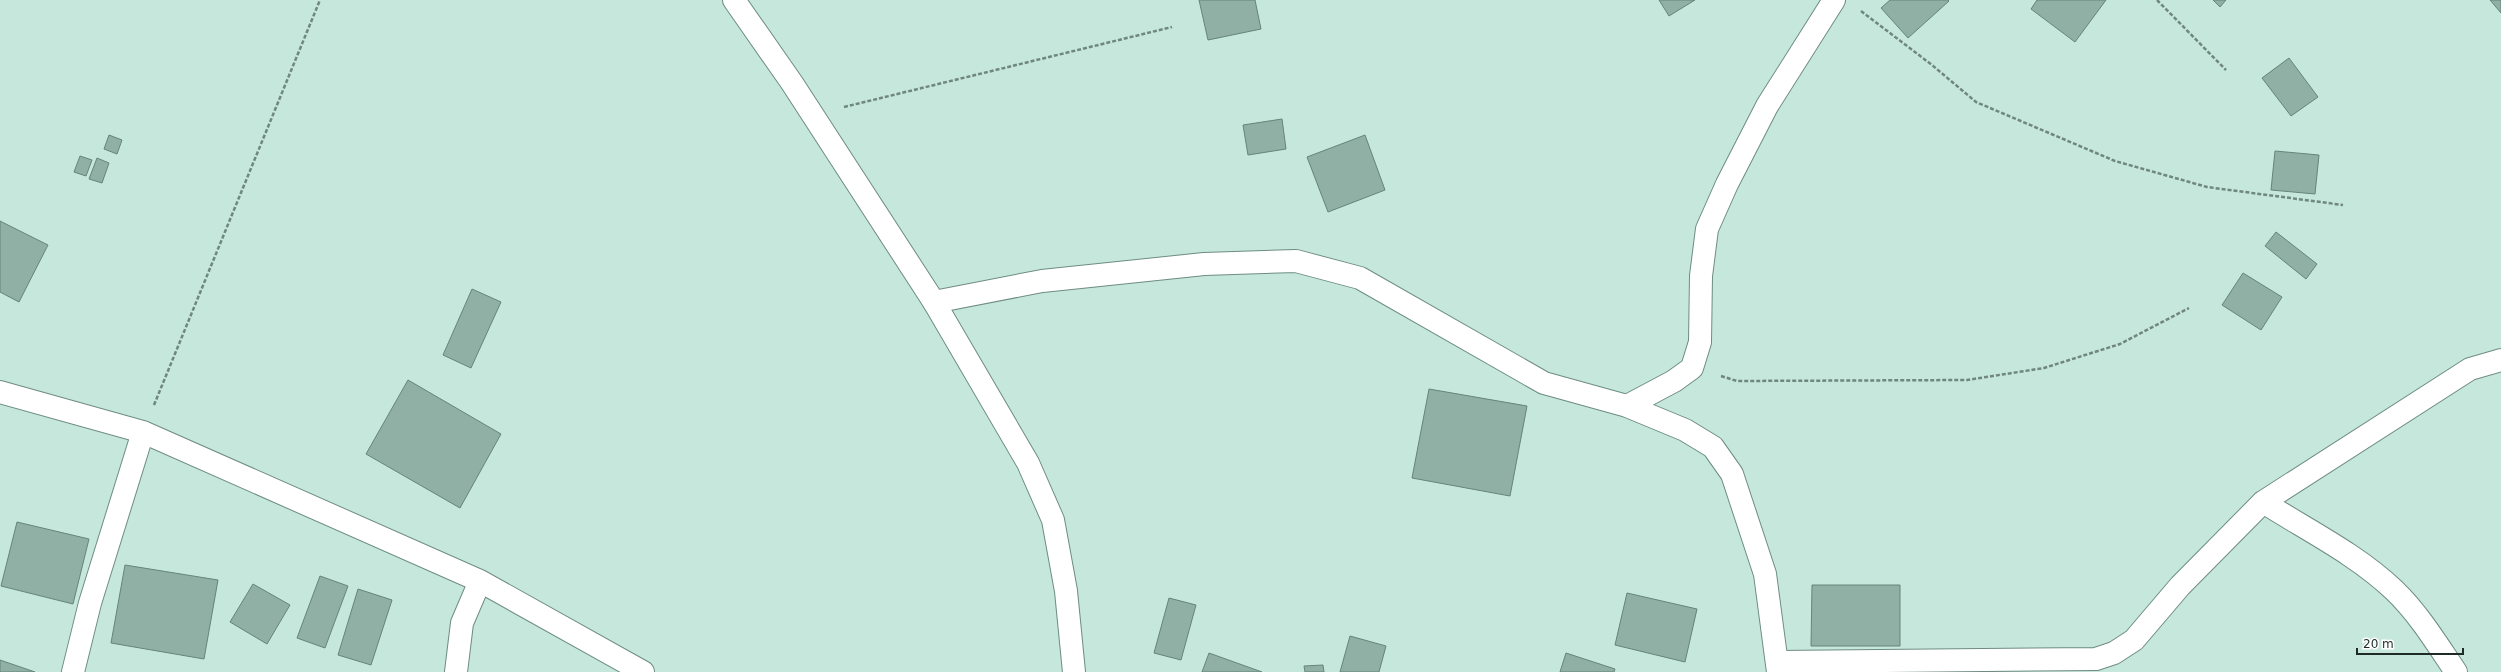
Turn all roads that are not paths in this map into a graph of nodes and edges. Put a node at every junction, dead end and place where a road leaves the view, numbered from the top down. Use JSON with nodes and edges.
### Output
{"nodes":[{"id":1,"x":734,"y":0,"type":"edge"},
{"id":2,"x":1834,"y":0,"type":"edge"},
{"id":3,"x":934,"y":302,"type":"junction"},
{"id":4,"x":2501,"y":360,"type":"edge"},
{"id":5,"x":0,"y":392,"type":"edge"},
{"id":6,"x":1627,"y":406,"type":"junction"},
{"id":7,"x":143,"y":432,"type":"junction"},
{"id":8,"x":2263,"y":502,"type":"junction"},
{"id":9,"x":480,"y":581,"type":"junction"},
{"id":10,"x":1778,"y":667,"type":"edge"},
{"id":11,"x":73,"y":672,"type":"edge"},
{"id":12,"x":456,"y":672,"type":"edge"},
{"id":13,"x":643,"y":672,"type":"edge"},
{"id":14,"x":1074,"y":672,"type":"edge"},
{"id":15,"x":2456,"y":672,"type":"edge"}],
"edges":[{"from":1,"to":3,"type":"street"},
{"from":2,"to":6,"type":"street"},
{"from":3,"to":6,"type":"street"},
{"from":3,"to":14,"type":"street"},
{"from":4,"to":8,"type":"street"},
{"from":5,"to":7,"type":"street"},
{"from":6,"to":10,"type":"street"},
{"from":7,"to":9,"type":"street"},
{"from":7,"to":11,"type":"street"},
{"from":8,"to":10,"type":"street"},
{"from":8,"to":15,"type":"street"},
{"from":9,"to":12,"type":"street"},
{"from":9,"to":13,"type":"street"}]}
